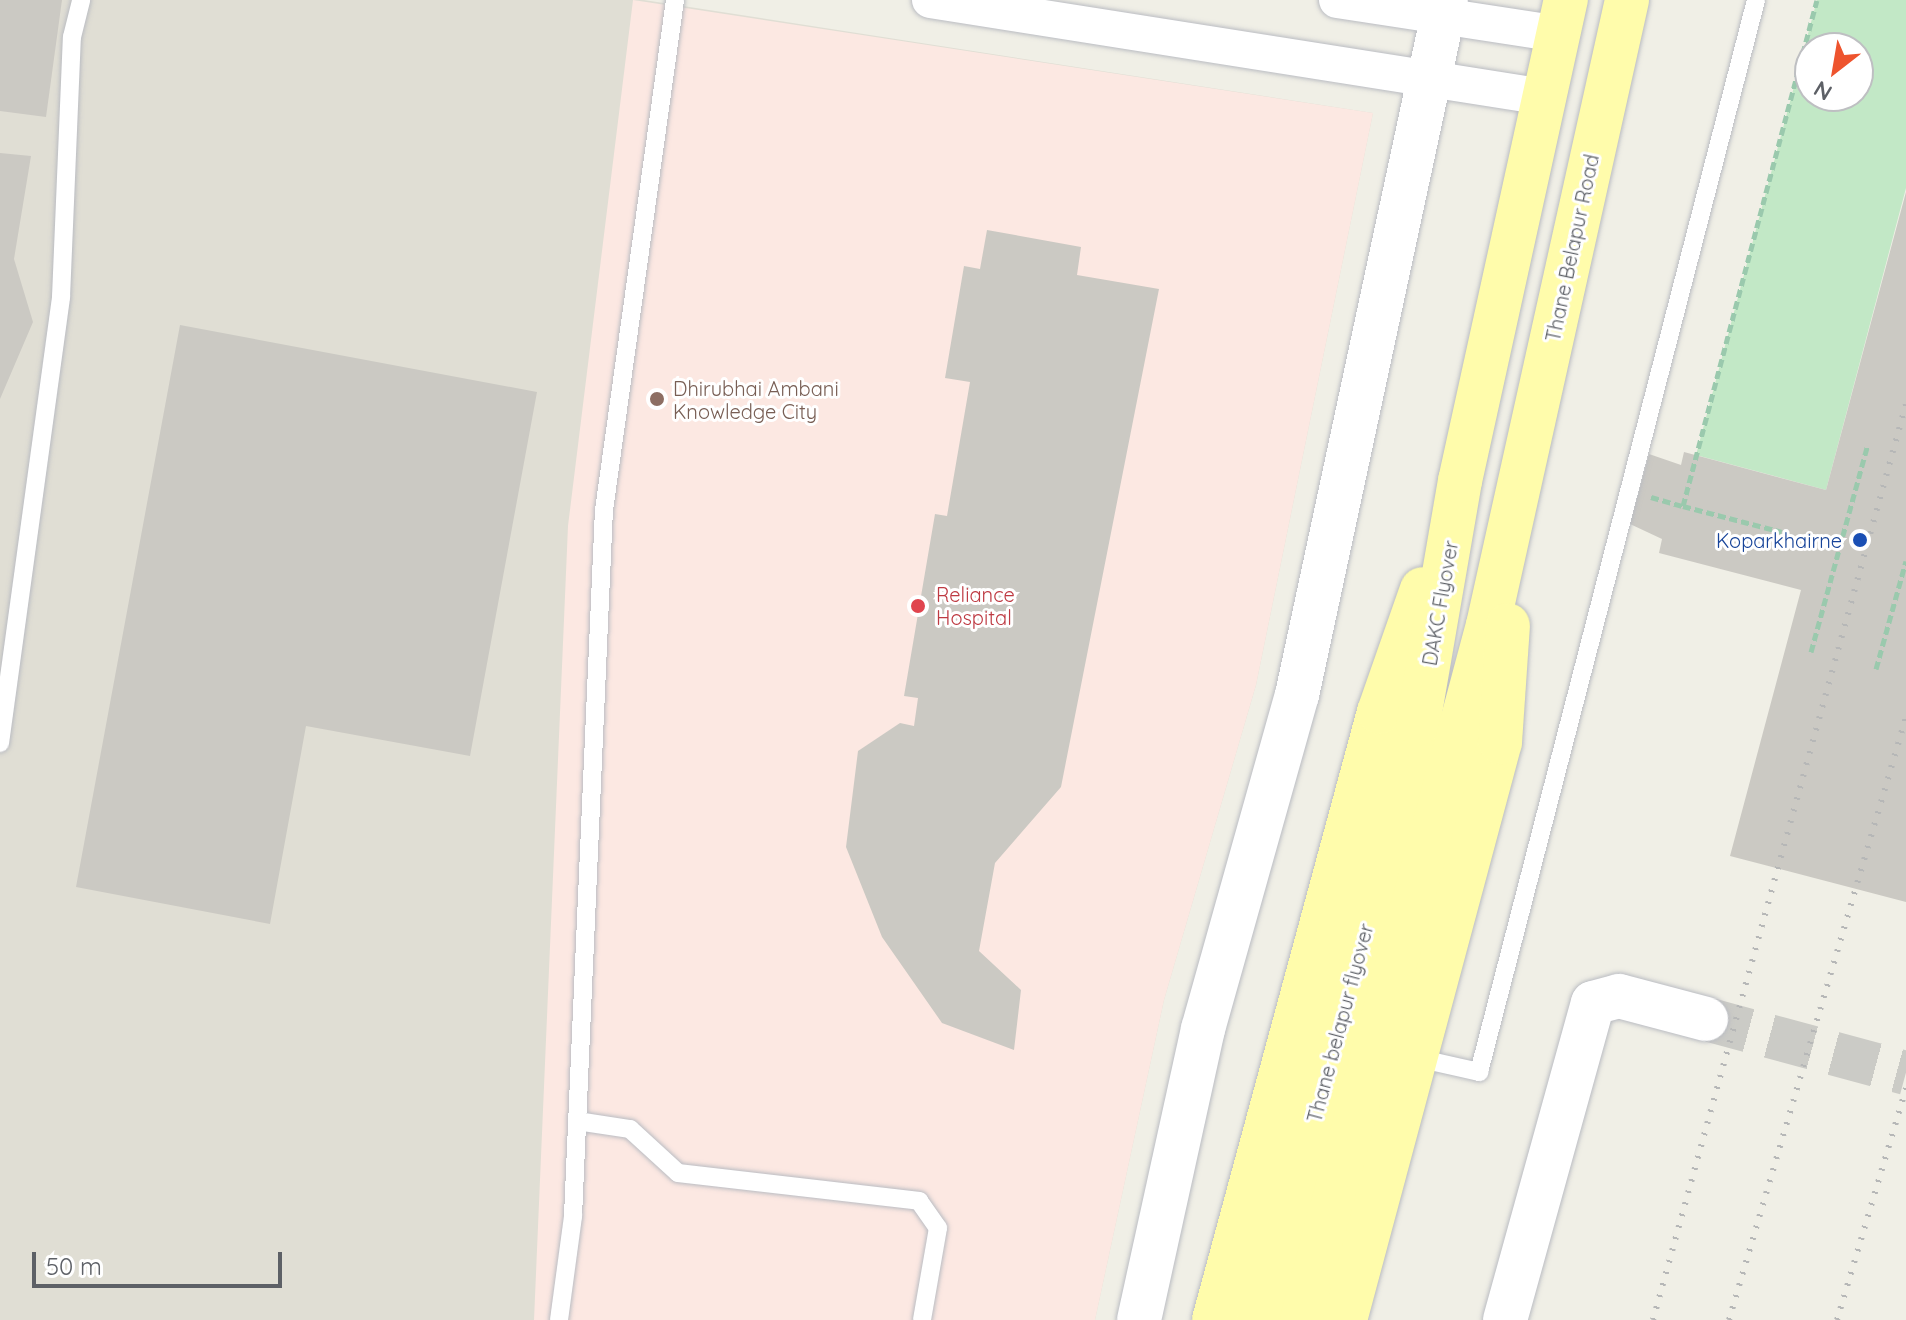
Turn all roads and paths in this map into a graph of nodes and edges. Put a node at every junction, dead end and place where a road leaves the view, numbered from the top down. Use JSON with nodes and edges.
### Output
{"nodes":[{"id":1,"x":81,"y":0,"type":"edge"},
{"id":2,"x":675,"y":0,"type":"edge"},
{"id":3,"x":930,"y":0,"type":"edge"},
{"id":4,"x":1337,"y":0,"type":"edge"},
{"id":5,"x":1627,"y":0,"type":"edge"},
{"id":6,"x":1756,"y":0,"type":"edge"},
{"id":7,"x":1817,"y":0,"type":"edge"},
{"id":8,"x":1438,"y":5,"type":"edge"},
{"id":9,"x":1562,"y":17,"type":"edge"},
{"id":10,"x":1428,"y":79,"type":"junction"},
{"id":11,"x":1544,"y":97,"type":"junction"},
{"id":12,"x":1867,"y":447,"type":"dead end"},
{"id":13,"x":1460,"y":481,"type":"junction"},
{"id":14,"x":1627,"y":491,"type":"junction"},
{"id":15,"x":1518,"y":495,"type":"junction"},
{"id":16,"x":1683,"y":506,"type":"junction"},
{"id":17,"x":1782,"y":532,"type":"dead end"},
{"id":18,"x":1906,"y":561,"type":"edge"},
{"id":19,"x":1811,"y":652,"type":"dead end"},
{"id":20,"x":1876,"y":669,"type":"dead end"},
{"id":21,"x":1439,"y":730,"type":"junction"},
{"id":22,"x":0,"y":743,"type":"edge"},
{"id":23,"x":1706,"y":1019,"type":"tunnel mouth"},
{"id":24,"x":1417,"y":1058,"type":"junction"},
{"id":25,"x":577,"y":1121,"type":"junction"},
{"id":26,"x":559,"y":1320,"type":"edge"},
{"id":27,"x":922,"y":1320,"type":"edge"},
{"id":28,"x":1139,"y":1320,"type":"edge"},
{"id":29,"x":1214,"y":1320,"type":"edge"},
{"id":30,"x":1258,"y":1320,"type":"edge"},
{"id":31,"x":1302,"y":1320,"type":"edge"},
{"id":32,"x":1345,"y":1320,"type":"edge"},
{"id":33,"x":1505,"y":1320,"type":"edge"}],
"edges":[{"from":1,"to":22,"type":"lane"},
{"from":2,"to":25,"type":"lane"},
{"from":3,"to":10,"type":"street"},
{"from":4,"to":8,"type":"street"},
{"from":5,"to":15,"type":"main road","name":"Thane Belapur Road"},
{"from":6,"to":14,"type":"lane"},
{"from":7,"to":16,"type":"path"},
{"from":8,"to":9,"type":"street"},
{"from":8,"to":10,"type":"street"},
{"from":9,"to":11,"type":"main road"},
{"from":10,"to":11,"type":"street"},
{"from":10,"to":28,"type":"street"},
{"from":11,"to":13,"type":"main road"},
{"from":12,"to":19,"type":"path"},
{"from":13,"to":21,"type":"main road","name":"DAKC Flyover"},
{"from":13,"to":29,"type":"main road"},
{"from":14,"to":16,"type":"path"},
{"from":14,"to":24,"type":"lane"},
{"from":15,"to":21,"type":"main road"},
{"from":15,"to":24,"type":"main road"},
{"from":16,"to":17,"type":"path"},
{"from":18,"to":20,"type":"path"},
{"from":21,"to":30,"type":"main road","name":"Thane belapur flyover"},
{"from":21,"to":31,"type":"main road","name":"Thane belapur flyover"},
{"from":23,"to":33,"type":"street"},
{"from":24,"to":32,"type":"main road"},
{"from":25,"to":26,"type":"lane"},
{"from":25,"to":27,"type":"lane"}]}
